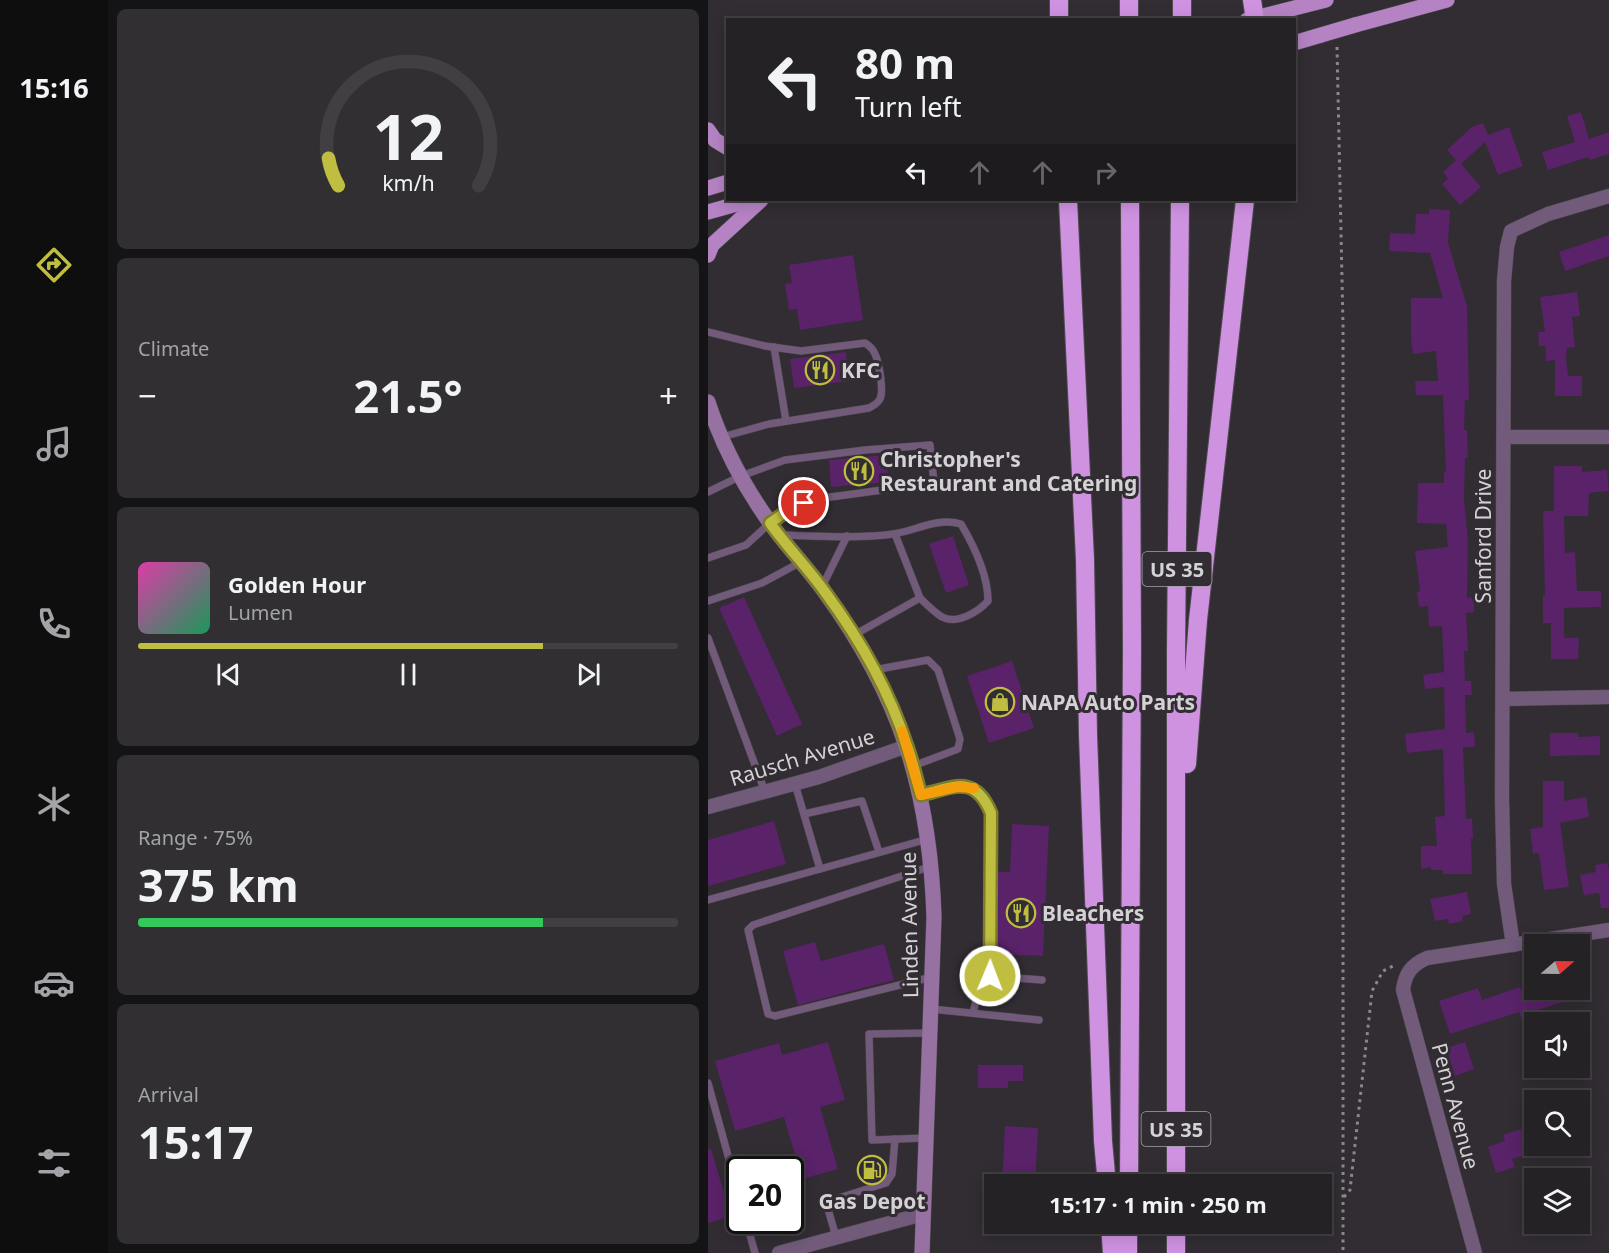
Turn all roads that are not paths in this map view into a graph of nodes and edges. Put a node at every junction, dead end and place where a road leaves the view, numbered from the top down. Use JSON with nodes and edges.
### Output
{"nodes":[{"id":1,"x":1059,"y":0,"type":"edge"},
{"id":2,"x":1129,"y":0,"type":"edge"},
{"id":3,"x":1182,"y":0,"type":"edge"},
{"id":4,"x":1447,"y":0,"type":"edge"},
{"id":5,"x":1321,"y":1,"type":"edge"},
{"id":6,"x":1252,"y":14,"type":"edge"},
{"id":7,"x":1059,"y":18,"type":"edge"},
{"id":8,"x":1129,"y":18,"type":"edge"},
{"id":9,"x":1182,"y":18,"type":"edge"},
{"id":10,"x":1296,"y":42,"type":"edge"},
{"id":11,"x":708,"y":130,"type":"edge"},
{"id":12,"x":726,"y":147,"type":"edge"},
{"id":13,"x":726,"y":183,"type":"edge"},
{"id":14,"x":708,"y":188,"type":"edge"},
{"id":15,"x":1609,"y":196,"type":"edge"},
{"id":16,"x":747,"y":201,"type":"edge"},
{"id":17,"x":760,"y":201,"type":"edge"},
{"id":18,"x":1068,"y":201,"type":"edge"},
{"id":19,"x":1130,"y":201,"type":"edge"},
{"id":20,"x":1180,"y":201,"type":"edge"},
{"id":21,"x":1245,"y":201,"type":"edge"},
{"id":22,"x":708,"y":212,"type":"edge"},
{"id":23,"x":708,"y":255,"type":"edge"},
{"id":24,"x":708,"y":332,"type":"edge"},
{"id":25,"x":774,"y":347,"type":"junction"},
{"id":26,"x":708,"y":402,"type":"edge"},
{"id":27,"x":786,"y":421,"type":"junction"},
{"id":28,"x":722,"y":437,"type":"junction"},
{"id":29,"x":1505,"y":437,"type":"junction"},
{"id":30,"x":1609,"y":437,"type":"edge"},
{"id":31,"x":741,"y":476,"type":"junction"},
{"id":32,"x":708,"y":492,"type":"edge"},
{"id":33,"x":775,"y":529,"type":"junction"},
{"id":34,"x":895,"y":534,"type":"junction"},
{"id":35,"x":847,"y":536,"type":"junction"},
{"id":36,"x":708,"y":558,"type":"edge"},
{"id":37,"x":801,"y":562,"type":"junction"},
{"id":38,"x":822,"y":587,"type":"junction"},
{"id":39,"x":920,"y":598,"type":"junction"},
{"id":40,"x":708,"y":601,"type":"edge"},
{"id":41,"x":854,"y":635,"type":"junction"},
{"id":42,"x":708,"y":638,"type":"edge"},
{"id":43,"x":874,"y":670,"type":"junction"},
{"id":44,"x":1609,"y":697,"type":"edge"},
{"id":45,"x":1504,"y":699,"type":"junction"},
{"id":46,"x":908,"y":746,"type":"junction"},
{"id":47,"x":913,"y":766,"type":"junction"},
{"id":48,"x":795,"y":784,"type":"junction"},
{"id":49,"x":765,"y":792,"type":"junction"},
{"id":50,"x":921,"y":795,"type":"junction"},
{"id":51,"x":708,"y":807,"type":"edge"},
{"id":52,"x":804,"y":814,"type":"junction"},
{"id":53,"x":928,"y":838,"type":"junction"},
{"id":54,"x":879,"y":852,"type":"junction"},
{"id":55,"x":932,"y":866,"type":"junction"},
{"id":56,"x":820,"y":869,"type":"junction"},
{"id":57,"x":708,"y":900,"type":"edge"},
{"id":58,"x":1609,"y":930,"type":"edge"},
{"id":59,"x":1176,"y":939,"type":"junction"},
{"id":60,"x":1513,"y":945,"type":"junction"},
{"id":61,"x":990,"y":976,"type":"junction"},
{"id":62,"x":932,"y":977,"type":"junction"},
{"id":63,"x":1042,"y":980,"type":"dead end"},
{"id":64,"x":930,"y":1009,"type":"junction"},
{"id":65,"x":973,"y":1013,"type":"junction"},
{"id":66,"x":1039,"y":1020,"type":"dead end"},
{"id":67,"x":930,"y":1033,"type":"junction"},
{"id":68,"x":708,"y":1083,"type":"edge"},
{"id":69,"x":925,"y":1138,"type":"junction"},
{"id":70,"x":895,"y":1139,"type":"junction"},
{"id":71,"x":728,"y":1156,"type":"edge"},
{"id":72,"x":1106,"y":1174,"type":"edge"},
{"id":73,"x":1129,"y":1174,"type":"edge"},
{"id":74,"x":1176,"y":1174,"type":"edge"},
{"id":75,"x":923,"y":1214,"type":"junction"},
{"id":76,"x":750,"y":1234,"type":"edge"},
{"id":77,"x":1111,"y":1234,"type":"edge"},
{"id":78,"x":1128,"y":1234,"type":"edge"},
{"id":79,"x":1176,"y":1234,"type":"edge"},
{"id":80,"x":836,"y":1237,"type":"junction"},
{"id":81,"x":755,"y":1253,"type":"edge"},
{"id":82,"x":779,"y":1253,"type":"edge"},
{"id":83,"x":922,"y":1253,"type":"edge"},
{"id":84,"x":1113,"y":1253,"type":"edge"},
{"id":85,"x":1128,"y":1253,"type":"edge"},
{"id":86,"x":1176,"y":1253,"type":"edge"},
{"id":87,"x":1475,"y":1253,"type":"edge"}],
"edges":[{"from":1,"to":7,"type":"highway"},
{"from":2,"to":8,"type":"highway"},
{"from":3,"to":9,"type":"highway"},
{"from":4,"to":10,"type":"main road","bridge":true},
{"from":5,"to":6,"type":"main road"},
{"from":11,"to":12,"type":"main road"},
{"from":13,"to":14,"type":"main road"},
{"from":15,"to":29,"type":"street","name":"Sanford Drive"},
{"from":16,"to":22,"type":"main road"},
{"from":17,"to":23,"type":"main road"},
{"from":18,"to":72,"type":"highway"},
{"from":19,"to":73,"type":"highway","number":"US 35"},
{"from":20,"to":59,"type":"highway","number":"US 35"},
{"from":21,"to":59,"type":"highway"},
{"from":24,"to":25,"type":"lane"},
{"from":25,"to":27,"type":"lane"},
{"from":25,"to":27,"type":"lane"},
{"from":26,"to":28,"type":"main road","name":"Linden Avenue"},
{"from":27,"to":28,"type":"lane"},
{"from":28,"to":31,"type":"main road","name":"Linden Avenue"},
{"from":29,"to":30,"type":"street"},
{"from":29,"to":45,"type":"street","name":"Sanford Drive"},
{"from":31,"to":32,"type":"lane"},
{"from":31,"to":33,"type":"main road","name":"Linden Avenue"},
{"from":31,"to":33,"type":"lane"},
{"from":33,"to":35,"type":"lane"},
{"from":33,"to":36,"type":"lane"},
{"from":33,"to":37,"type":"main road","name":"Linden Avenue"},
{"from":34,"to":35,"type":"lane"},
{"from":34,"to":39,"type":"lane"},
{"from":34,"to":39,"type":"lane"},
{"from":35,"to":38,"type":"lane"},
{"from":37,"to":38,"type":"main road","name":"Linden Avenue"},
{"from":37,"to":40,"type":"lane"},
{"from":38,"to":41,"type":"main road","name":"Linden Avenue"},
{"from":39,"to":41,"type":"lane"},
{"from":41,"to":43,"type":"main road","name":"Linden Avenue"},
{"from":42,"to":49,"type":"lane"},
{"from":43,"to":46,"type":"main road","name":"Linden Avenue"},
{"from":43,"to":47,"type":"lane"},
{"from":44,"to":45,"type":"street"},
{"from":45,"to":60,"type":"street","name":"Sanford Drive"},
{"from":46,"to":47,"type":"main road","name":"Linden Avenue"},
{"from":46,"to":48,"type":"street","name":"Rausch Avenue"},
{"from":47,"to":50,"type":"main road","name":"Linden Avenue"},
{"from":48,"to":49,"type":"street","name":"Rausch Avenue"},
{"from":48,"to":52,"type":"lane"},
{"from":49,"to":51,"type":"street","name":"Rausch Avenue"},
{"from":50,"to":53,"type":"main road","name":"Linden Avenue"},
{"from":50,"to":61,"type":"lane"},
{"from":52,"to":54,"type":"lane"},
{"from":52,"to":56,"type":"lane"},
{"from":53,"to":54,"type":"lane"},
{"from":53,"to":55,"type":"main road","name":"Linden Avenue"},
{"from":54,"to":56,"type":"lane"},
{"from":55,"to":62,"type":"main road","name":"Linden Avenue"},
{"from":55,"to":62,"type":"lane"},
{"from":56,"to":57,"type":"lane"},
{"from":58,"to":60,"type":"street"},
{"from":59,"to":74,"type":"highway","number":"US 35"},
{"from":60,"to":87,"type":"street","name":"Penn Avenue"},
{"from":61,"to":63,"type":"lane"},
{"from":61,"to":65,"type":"lane"},
{"from":62,"to":64,"type":"main road","name":"Linden Avenue"},
{"from":64,"to":65,"type":"lane"},
{"from":64,"to":67,"type":"main road","name":"Linden Avenue"},
{"from":65,"to":66,"type":"lane"},
{"from":67,"to":69,"type":"main road","name":"Linden Avenue"},
{"from":67,"to":70,"type":"lane"},
{"from":68,"to":71,"type":"lane"},
{"from":69,"to":70,"type":"lane"},
{"from":69,"to":75,"type":"main road","name":"Linden Avenue"},
{"from":70,"to":80,"type":"lane"},
{"from":75,"to":80,"type":"street"},
{"from":75,"to":83,"type":"main road","name":"Linden Avenue"},
{"from":76,"to":81,"type":"lane"},
{"from":77,"to":84,"type":"highway"},
{"from":78,"to":85,"type":"highway"},
{"from":79,"to":86,"type":"highway"},
{"from":80,"to":82,"type":"street"}]}
